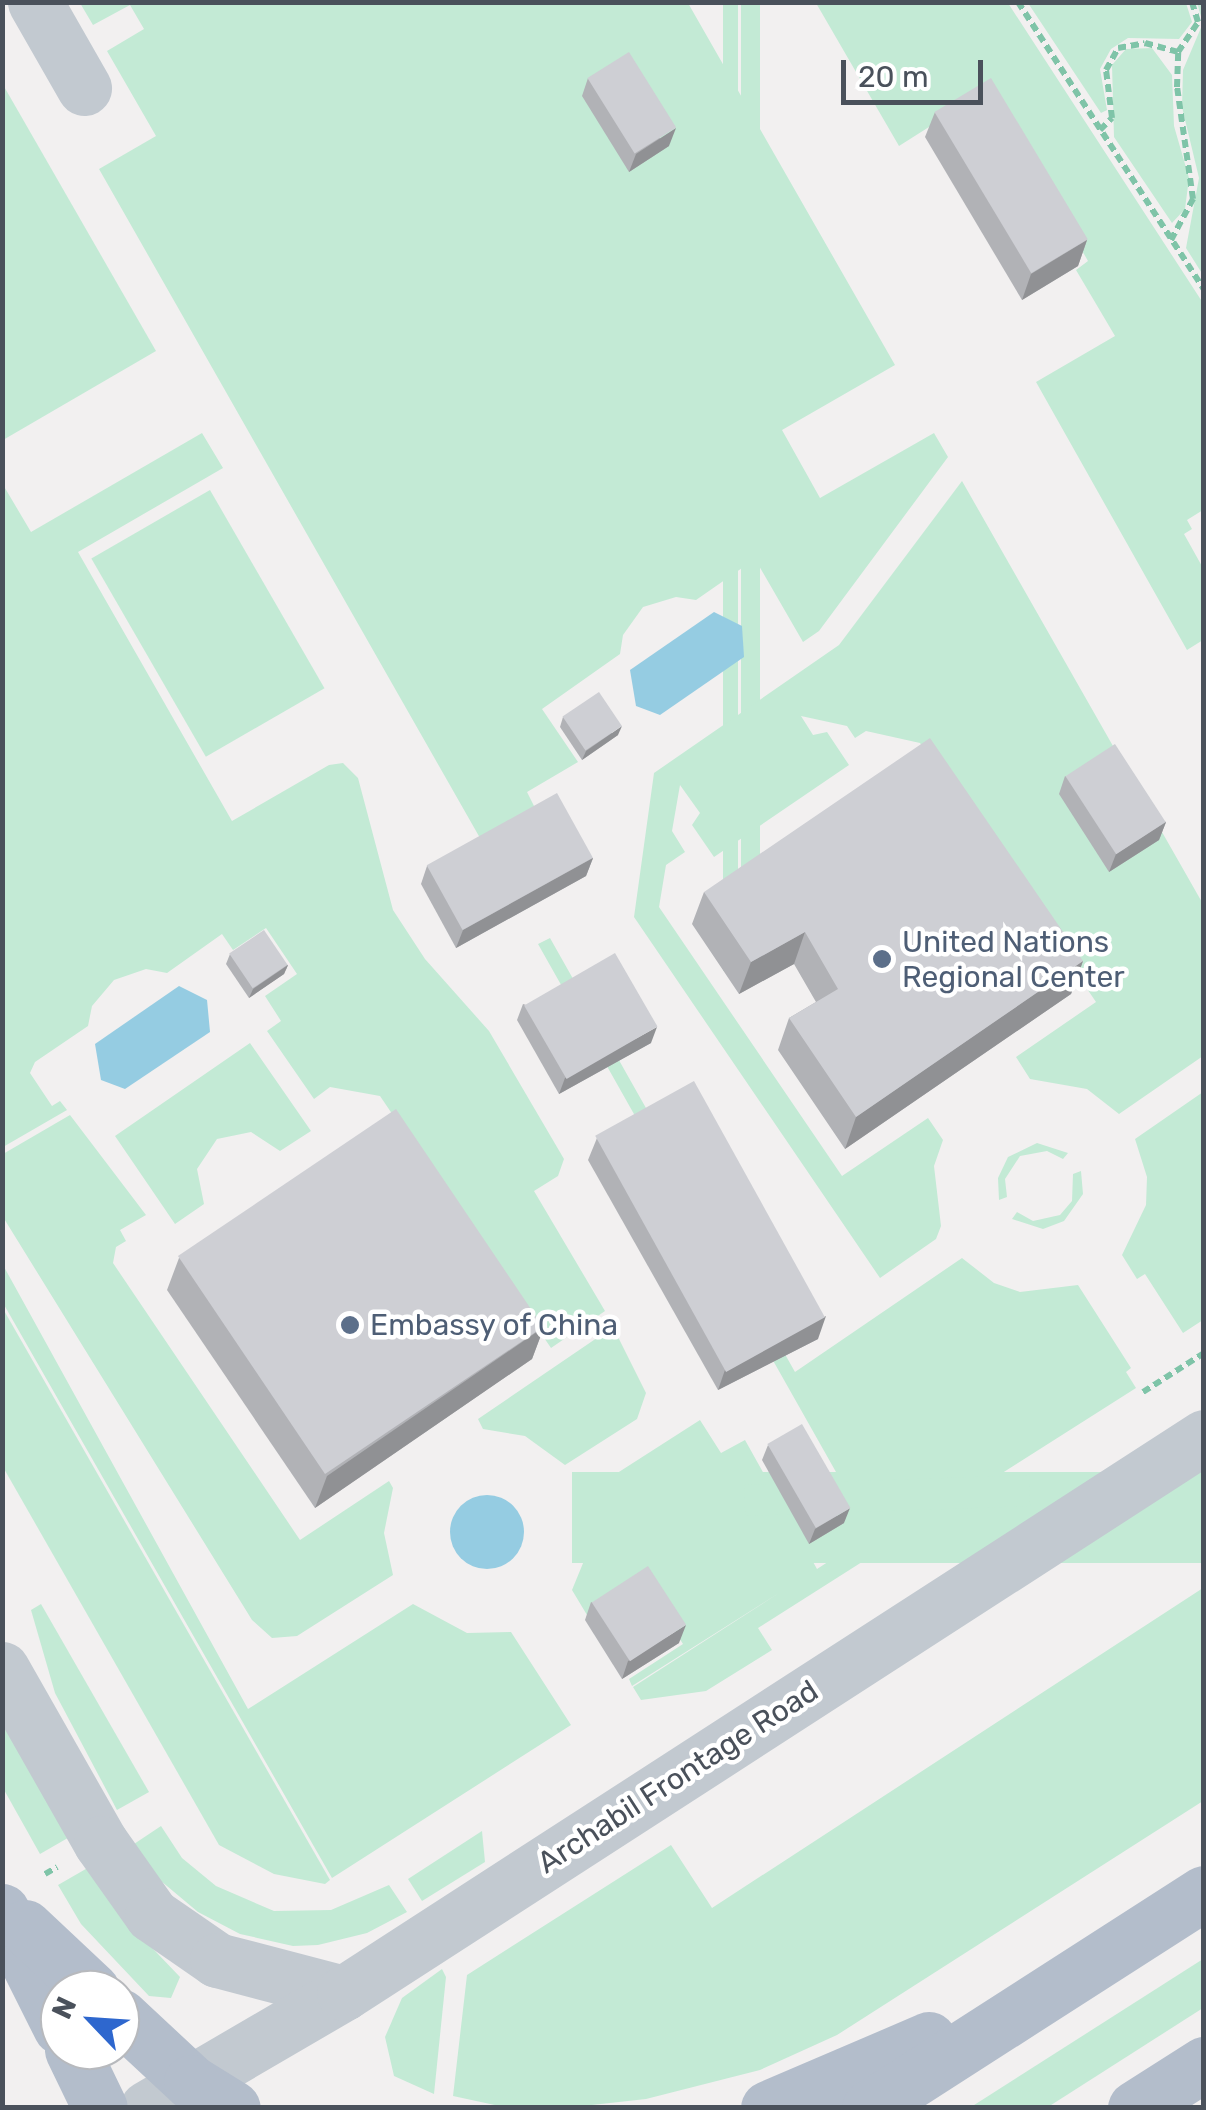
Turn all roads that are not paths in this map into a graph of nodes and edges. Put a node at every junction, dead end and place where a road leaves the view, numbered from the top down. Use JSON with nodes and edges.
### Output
{"nodes":[{"id":1,"x":35,"y":2,"type":"edge"},
{"id":2,"x":84,"y":88,"type":"dead end"},
{"id":3,"x":1204,"y":1437,"type":"edge"},
{"id":4,"x":2,"y":1669,"type":"edge"},
{"id":5,"x":1204,"y":1893,"type":"edge"},
{"id":6,"x":2,"y":1909,"type":"edge"},
{"id":7,"x":70,"y":1970,"type":"edge"},
{"id":8,"x":40,"y":1986,"type":"edge"},
{"id":9,"x":344,"y":1993,"type":"junction"},
{"id":10,"x":1004,"y":2020,"type":"junction"},
{"id":11,"x":140,"y":2040,"type":"edge"},
{"id":12,"x":1204,"y":2064,"type":"edge"},
{"id":13,"x":82,"y":2070,"type":"edge"},
{"id":14,"x":190,"y":2099,"type":"edge"},
{"id":15,"x":100,"y":2108,"type":"edge"},
{"id":16,"x":768,"y":2108,"type":"edge"},
{"id":17,"x":868,"y":2108,"type":"edge"},
{"id":18,"x":1135,"y":2108,"type":"edge"}],
"edges":[{"from":1,"to":2,"type":"street"},
{"from":3,"to":9,"type":"street","name":"Archabil Frontage Road"},
{"from":4,"to":9,"type":"street"},
{"from":5,"to":10,"type":"main road"},
{"from":6,"to":7,"type":"main road"},
{"from":6,"to":8,"type":"main road"},
{"from":9,"to":14,"type":"street","name":"Archabil Frontage Road"},
{"from":10,"to":16,"type":"main road"},
{"from":10,"to":17,"type":"main road"},
{"from":11,"to":14,"type":"main road"},
{"from":12,"to":18,"type":"main road"},
{"from":13,"to":15,"type":"main road"}]}
